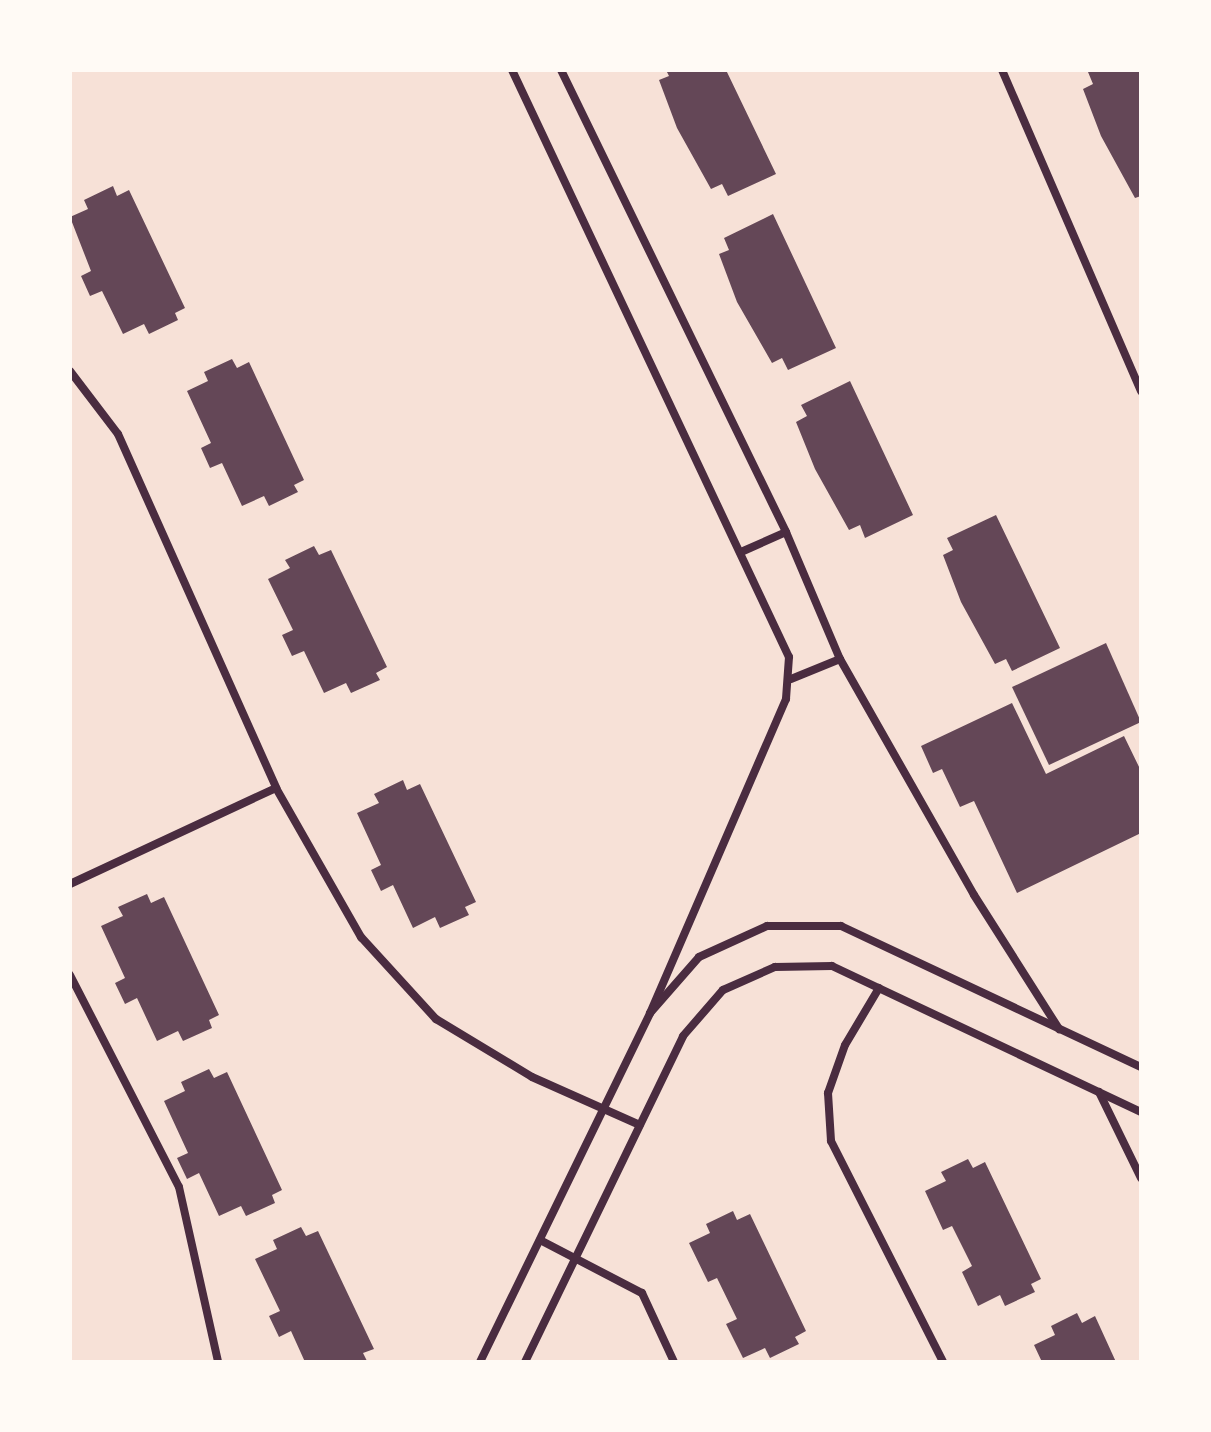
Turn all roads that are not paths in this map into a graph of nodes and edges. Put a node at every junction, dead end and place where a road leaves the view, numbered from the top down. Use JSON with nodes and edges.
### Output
{"nodes":[{"id":1,"x":512,"y":70,"type":"edge"},
{"id":2,"x":561,"y":70,"type":"edge"},
{"id":3,"x":1002,"y":70,"type":"edge"},
{"id":4,"x":70,"y":371,"type":"edge"},
{"id":5,"x":1141,"y":391,"type":"edge"},
{"id":6,"x":786,"y":532,"type":"junction"},
{"id":7,"x":741,"y":552,"type":"junction"},
{"id":8,"x":840,"y":659,"type":"junction"},
{"id":9,"x":791,"y":679,"type":"junction"},
{"id":10,"x":276,"y":788,"type":"junction"},
{"id":11,"x":70,"y":884,"type":"edge"},
{"id":12,"x":70,"y":975,"type":"edge"},
{"id":13,"x":879,"y":988,"type":"junction"},
{"id":14,"x":650,"y":1013,"type":"junction"},
{"id":15,"x":1059,"y":1029,"type":"junction"},
{"id":16,"x":1141,"y":1067,"type":"edge"},
{"id":17,"x":1099,"y":1092,"type":"junction"},
{"id":18,"x":603,"y":1109,"type":"junction"},
{"id":19,"x":1141,"y":1112,"type":"edge"},
{"id":20,"x":640,"y":1125,"type":"junction"},
{"id":21,"x":1141,"y":1178,"type":"edge"},
{"id":22,"x":540,"y":1240,"type":"junction"},
{"id":23,"x":575,"y":1258,"type":"junction"},
{"id":24,"x":218,"y":1362,"type":"edge"},
{"id":25,"x":480,"y":1362,"type":"edge"},
{"id":26,"x":525,"y":1362,"type":"edge"},
{"id":27,"x":674,"y":1362,"type":"edge"},
{"id":28,"x":943,"y":1362,"type":"edge"}],
"edges":[{"from":1,"to":7,"type":"street"},
{"from":2,"to":6,"type":"street"},
{"from":3,"to":5,"type":"street"},
{"from":4,"to":10,"type":"street"},
{"from":6,"to":7,"type":"street"},
{"from":6,"to":8,"type":"street"},
{"from":7,"to":9,"type":"street"},
{"from":8,"to":9,"type":"street"},
{"from":8,"to":15,"type":"street"},
{"from":9,"to":14,"type":"street"},
{"from":10,"to":11,"type":"street"},
{"from":10,"to":18,"type":"street"},
{"from":12,"to":24,"type":"street"},
{"from":13,"to":17,"type":"street"},
{"from":13,"to":20,"type":"street"},
{"from":13,"to":28,"type":"street"},
{"from":14,"to":15,"type":"street"},
{"from":14,"to":18,"type":"street"},
{"from":15,"to":16,"type":"street"},
{"from":17,"to":19,"type":"street"},
{"from":17,"to":21,"type":"street"},
{"from":18,"to":20,"type":"street"},
{"from":18,"to":22,"type":"street"},
{"from":20,"to":23,"type":"street"},
{"from":22,"to":23,"type":"street"},
{"from":22,"to":25,"type":"street"},
{"from":23,"to":26,"type":"street"},
{"from":23,"to":27,"type":"street"}]}
